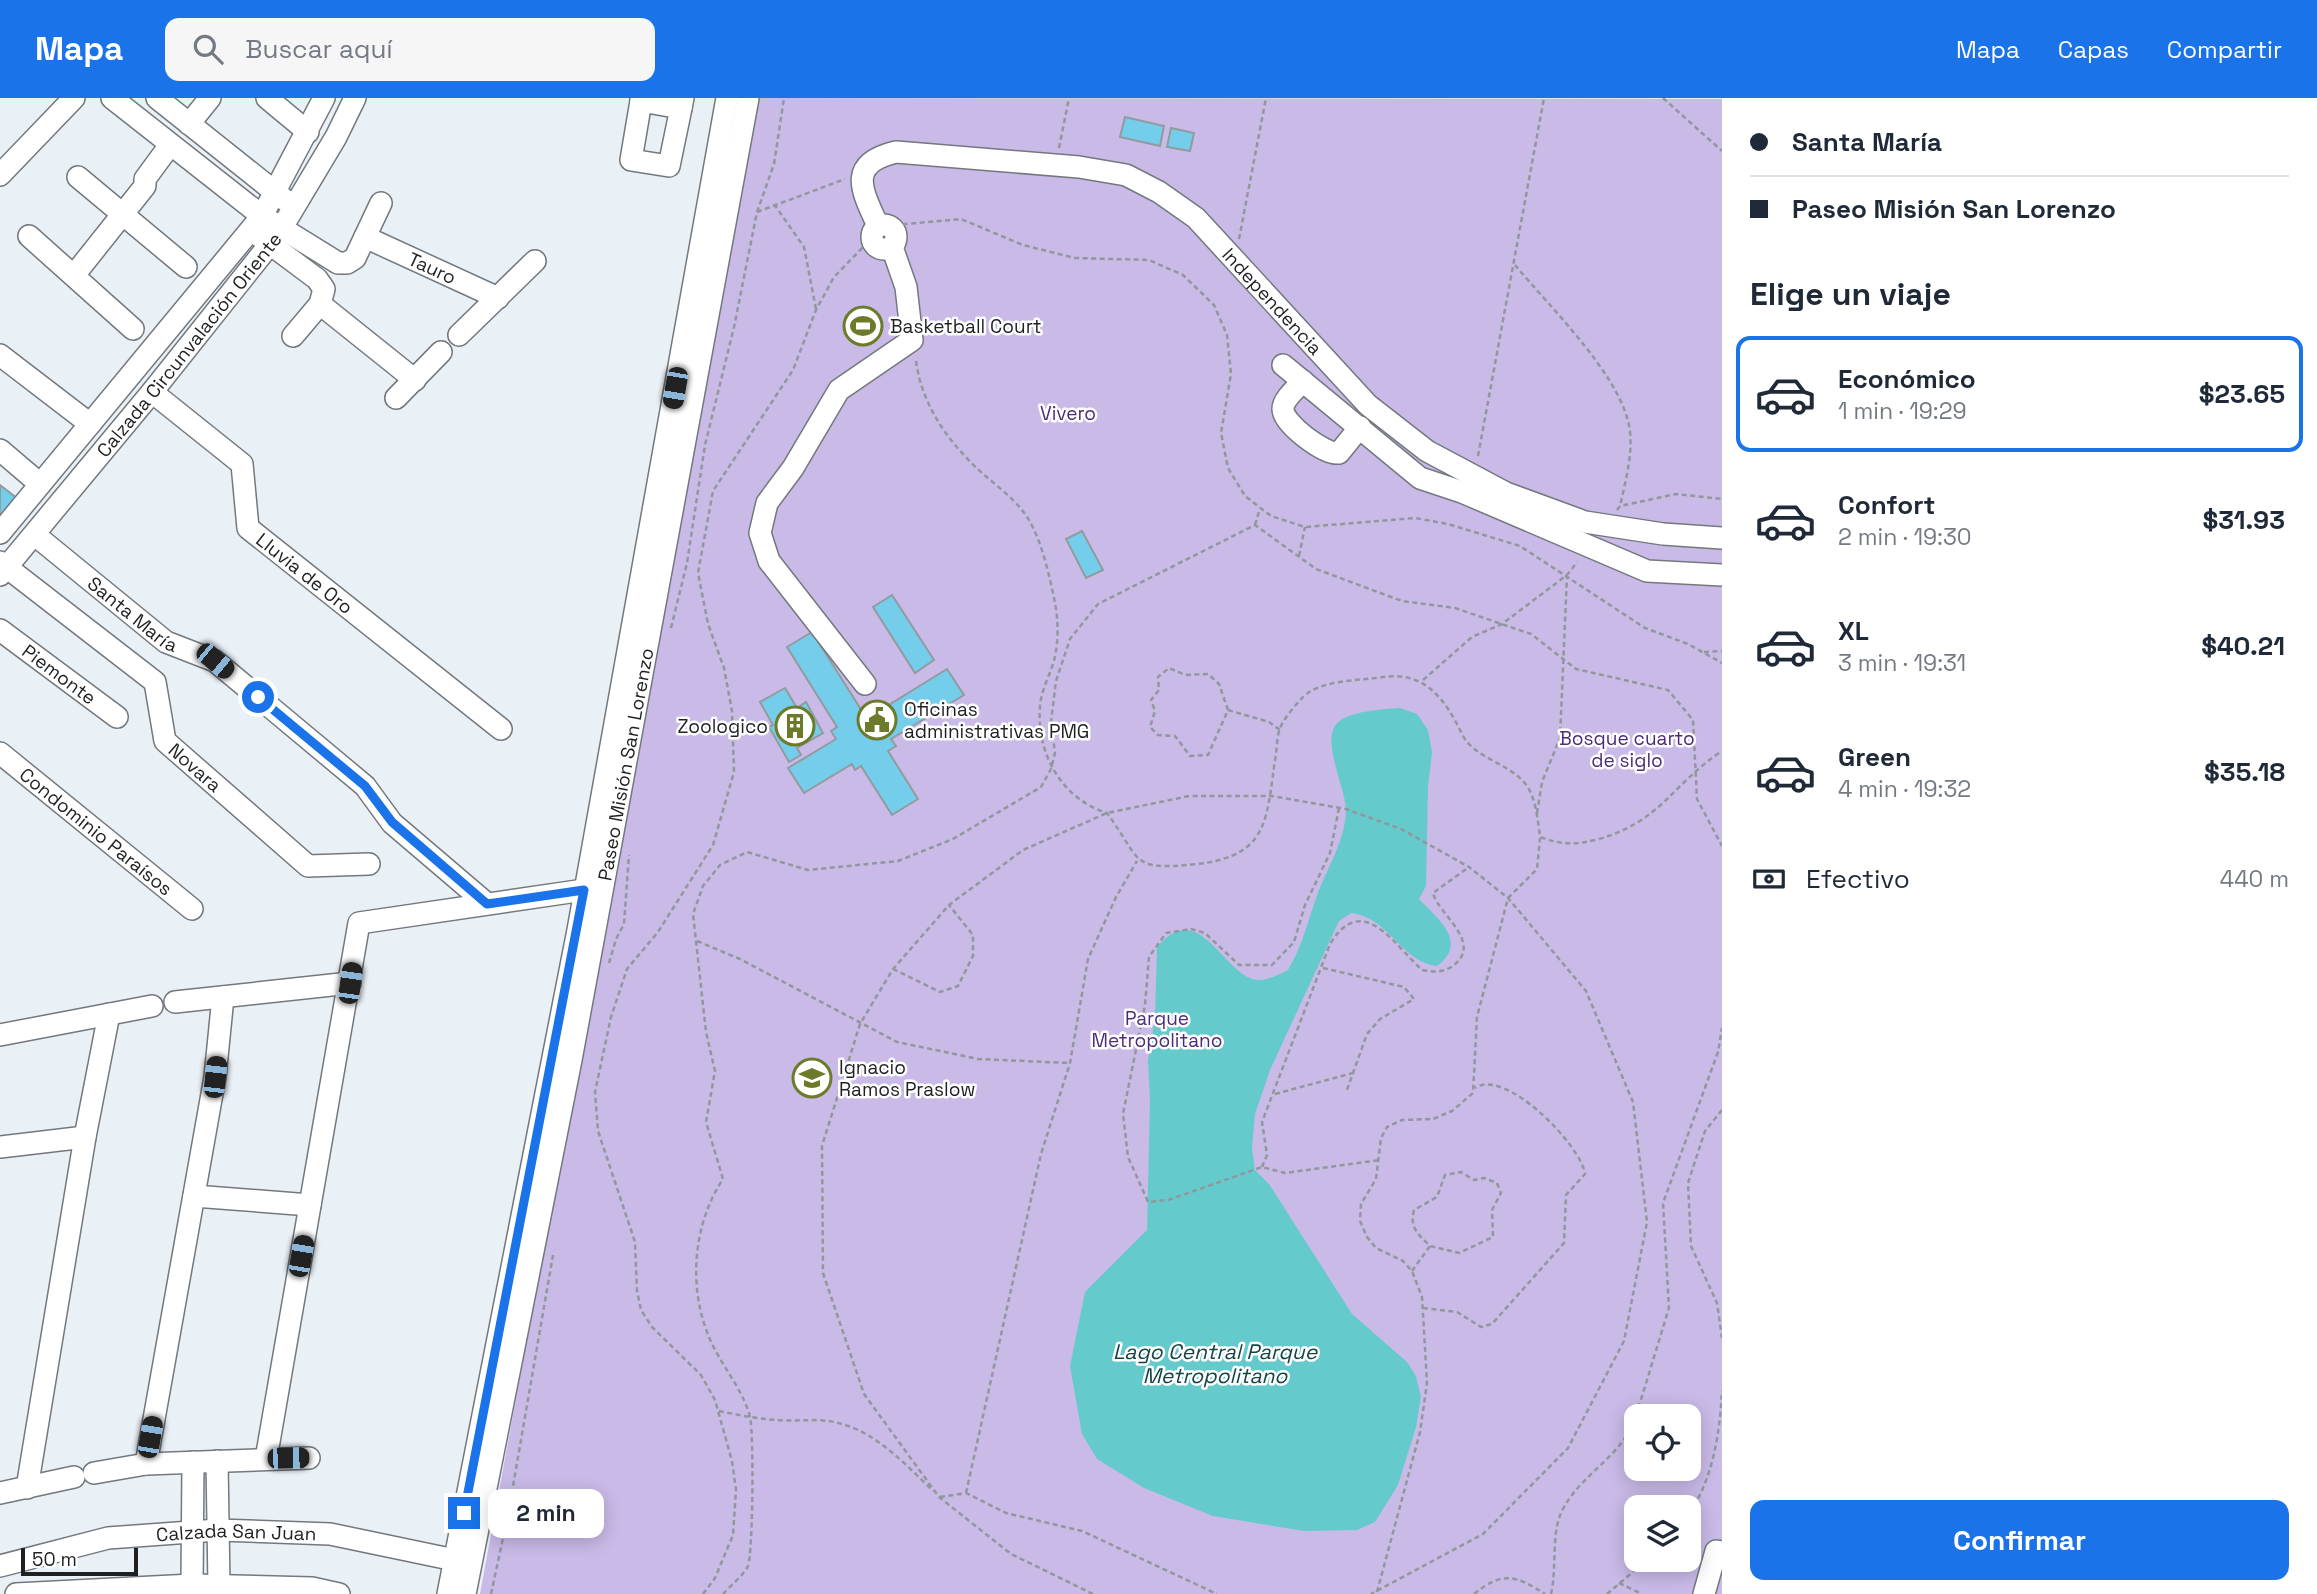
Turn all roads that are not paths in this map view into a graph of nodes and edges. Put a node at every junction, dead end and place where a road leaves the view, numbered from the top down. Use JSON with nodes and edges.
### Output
{"nodes":[{"id":1,"x":74,"y":98,"type":"edge"},
{"id":2,"x":112,"y":98,"type":"edge"},
{"id":3,"x":149,"y":98,"type":"edge"},
{"id":4,"x":157,"y":98,"type":"edge"},
{"id":5,"x":210,"y":98,"type":"edge"},
{"id":6,"x":324,"y":98,"type":"edge"},
{"id":7,"x":355,"y":98,"type":"edge"},
{"id":8,"x":727,"y":98,"type":"edge"},
{"id":9,"x":748,"y":98,"type":"edge"},
{"id":10,"x":642,"y":100,"type":"edge"},
{"id":11,"x":271,"y":102,"type":"edge"},
{"id":12,"x":682,"y":103,"type":"edge"},
{"id":13,"x":185,"y":112,"type":"edge"},
{"id":14,"x":134,"y":116,"type":"junction"},
{"id":15,"x":308,"y":132,"type":"junction"},
{"id":16,"x":174,"y":149,"type":"junction"},
{"id":17,"x":0,"y":175,"type":"edge"},
{"id":18,"x":78,"y":177,"type":"dead end"},
{"id":19,"x":275,"y":194,"type":"junction"},
{"id":20,"x":381,"y":203,"type":"dead end"},
{"id":21,"x":295,"y":206,"type":"junction"},
{"id":22,"x":122,"y":214,"type":"junction"},
{"id":23,"x":256,"y":223,"type":"junction"},
{"id":24,"x":29,"y":236,"type":"dead end"},
{"id":25,"x":276,"y":236,"type":"junction"},
{"id":26,"x":365,"y":237,"type":"junction"},
{"id":27,"x":535,"y":261,"type":"dead end"},
{"id":28,"x":186,"y":267,"type":"dead end"},
{"id":29,"x":75,"y":274,"type":"junction"},
{"id":30,"x":215,"y":275,"type":"junction"},
{"id":31,"x":234,"y":289,"type":"junction"},
{"id":32,"x":498,"y":298,"type":"junction"},
{"id":33,"x":320,"y":304,"type":"junction"},
{"id":34,"x":133,"y":329,"type":"dead end"},
{"id":35,"x":458,"y":335,"type":"dead end"},
{"id":36,"x":293,"y":336,"type":"dead end"},
{"id":37,"x":442,"y":352,"type":"dead end"},
{"id":38,"x":0,"y":355,"type":"edge"},
{"id":39,"x":1283,"y":365,"type":"dead end"},
{"id":40,"x":415,"y":380,"type":"junction"},
{"id":41,"x":1303,"y":381,"type":"junction"},
{"id":42,"x":152,"y":392,"type":"junction"},
{"id":43,"x":397,"y":398,"type":"dead end"},
{"id":44,"x":1360,"y":427,"type":"junction"},
{"id":45,"x":83,"y":431,"type":"junction"},
{"id":46,"x":0,"y":450,"type":"edge"},
{"id":47,"x":97,"y":457,"type":"junction"},
{"id":48,"x":40,"y":484,"type":"junction"},
{"id":49,"x":0,"y":533,"type":"edge"},
{"id":50,"x":35,"y":535,"type":"junction"},
{"id":51,"x":1722,"y":538,"type":"edge"},
{"id":52,"x":2,"y":568,"type":"edge"},
{"id":53,"x":1722,"y":575,"type":"edge"},
{"id":54,"x":0,"y":630,"type":"edge"},
{"id":55,"x":864,"y":684,"type":"dead end"},
{"id":56,"x":117,"y":717,"type":"dead end"},
{"id":57,"x":501,"y":729,"type":"dead end"},
{"id":58,"x":0,"y":753,"type":"edge"},
{"id":59,"x":369,"y":864,"type":"dead end"},
{"id":60,"x":584,"y":890,"type":"junction"},
{"id":61,"x":487,"y":904,"type":"junction"},
{"id":62,"x":192,"y":909,"type":"dead end"},
{"id":63,"x":350,"y":983,"type":"junction"},
{"id":64,"x":223,"y":997,"type":"junction"},
{"id":65,"x":175,"y":1002,"type":"dead end"},
{"id":66,"x":152,"y":1006,"type":"dead end"},
{"id":67,"x":109,"y":1014,"type":"junction"},
{"id":68,"x":0,"y":1035,"type":"edge"},
{"id":69,"x":85,"y":1137,"type":"junction"},
{"id":70,"x":0,"y":1147,"type":"edge"},
{"id":71,"x":194,"y":1196,"type":"junction"},
{"id":72,"x":310,"y":1205,"type":"junction"},
{"id":73,"x":309,"y":1458,"type":"dead end"},
{"id":74,"x":266,"y":1459,"type":"junction"},
{"id":75,"x":217,"y":1461,"type":"junction"},
{"id":76,"x":193,"y":1462,"type":"junction"},
{"id":77,"x":146,"y":1464,"type":"junction"},
{"id":78,"x":27,"y":1488,"type":"junction"},
{"id":79,"x":0,"y":1493,"type":"edge"},
{"id":80,"x":218,"y":1530,"type":"junction"},
{"id":81,"x":192,"y":1532,"type":"junction"},
{"id":82,"x":1722,"y":1552,"type":"edge"},
{"id":83,"x":29,"y":1558,"type":"junction"},
{"id":84,"x":463,"y":1562,"type":"junction"},
{"id":85,"x":0,"y":1566,"type":"edge"},
{"id":86,"x":192,"y":1585,"type":"junction"},
{"id":87,"x":219,"y":1586,"type":"junction"},
{"id":88,"x":25,"y":1593,"type":"edge"},
{"id":89,"x":339,"y":1594,"type":"edge"},
{"id":90,"x":448,"y":1594,"type":"edge"},
{"id":91,"x":465,"y":1594,"type":"edge"},
{"id":92,"x":1704,"y":1594,"type":"edge"}],
"edges":[{"from":1,"to":17,"type":"street"},
{"from":2,"to":14,"type":"street"},
{"from":3,"to":14,"type":"street"},
{"from":4,"to":13,"type":"street"},
{"from":5,"to":13,"type":"street"},
{"from":6,"to":15,"type":"street","name":"Calzada Circunvalación Oriente"},
{"from":7,"to":21,"type":"street","name":"Calzada Circunvalación Oriente"},
{"from":8,"to":60,"type":"street","name":"Paseo Misión San Lorenzo"},
{"from":9,"to":84,"type":"street","name":"Paseo Misión San Lorenzo"},
{"from":10,"to":12,"type":"street"},
{"from":10,"to":12,"type":"street"},
{"from":11,"to":15,"type":"street"},
{"from":13,"to":19,"type":"street"},
{"from":14,"to":16,"type":"street"},
{"from":15,"to":19,"type":"street","name":"Calzada Circunvalación Oriente"},
{"from":16,"to":22,"type":"street"},
{"from":16,"to":23,"type":"street"},
{"from":18,"to":22,"type":"street"},
{"from":19,"to":21,"type":"street"},
{"from":19,"to":23,"type":"street","name":"Calzada Circunvalación Oriente"},
{"from":20,"to":26,"type":"street"},
{"from":21,"to":25,"type":"street","name":"Calzada Circunvalación Oriente"},
{"from":22,"to":28,"type":"street"},
{"from":22,"to":29,"type":"street"},
{"from":23,"to":25,"type":"street"},
{"from":23,"to":30,"type":"street","name":"Calzada Circunvalación Oriente"},
{"from":24,"to":29,"type":"street"},
{"from":25,"to":26,"type":"street"},
{"from":25,"to":31,"type":"street","name":"Calzada Circunvalación Oriente"},
{"from":25,"to":33,"type":"street"},
{"from":26,"to":32,"type":"street","name":"Tauro"},
{"from":27,"to":32,"type":"street"},
{"from":29,"to":34,"type":"street"},
{"from":30,"to":31,"type":"street"},
{"from":30,"to":45,"type":"street","name":"Calzada Circunvalación Oriente"},
{"from":31,"to":42,"type":"street","name":"Calzada Circunvalación Oriente"},
{"from":32,"to":35,"type":"street"},
{"from":33,"to":36,"type":"street"},
{"from":33,"to":40,"type":"street"},
{"from":37,"to":40,"type":"street"},
{"from":38,"to":45,"type":"street"},
{"from":39,"to":41,"type":"street"},
{"from":40,"to":43,"type":"street"},
{"from":41,"to":44,"type":"street"},
{"from":41,"to":44,"type":"street"},
{"from":42,"to":47,"type":"street","name":"Calzada Circunvalación Oriente"},
{"from":42,"to":57,"type":"street","name":"Lluvia de Oro"},
{"from":44,"to":53,"type":"street"},
{"from":45,"to":47,"type":"street"},
{"from":45,"to":48,"type":"street","name":"Calzada Circunvalación Oriente"},
{"from":46,"to":48,"type":"street"},
{"from":47,"to":50,"type":"street","name":"Calzada Circunvalación Oriente"},
{"from":48,"to":49,"type":"street","name":"Calzada Circunvalación Oriente"},
{"from":50,"to":52,"type":"street","name":"Calzada Circunvalación Oriente"},
{"from":50,"to":61,"type":"street","name":"Santa María"},
{"from":51,"to":55,"type":"street","name":"Independencia"},
{"from":52,"to":59,"type":"street","name":"Novara"},
{"from":54,"to":56,"type":"street","name":"Piemonte"},
{"from":58,"to":62,"type":"street","name":"Condominio Paraísos"},
{"from":60,"to":61,"type":"street"},
{"from":60,"to":84,"type":"street","name":"Paseo Misión San Lorenzo"},
{"from":61,"to":63,"type":"street"},
{"from":63,"to":64,"type":"street"},
{"from":63,"to":72,"type":"street"},
{"from":64,"to":65,"type":"street"},
{"from":64,"to":71,"type":"street"},
{"from":66,"to":67,"type":"street"},
{"from":67,"to":68,"type":"street"},
{"from":67,"to":69,"type":"street"},
{"from":69,"to":70,"type":"street"},
{"from":69,"to":78,"type":"street"},
{"from":71,"to":72,"type":"street"},
{"from":71,"to":77,"type":"street"},
{"from":72,"to":74,"type":"street"},
{"from":73,"to":74,"type":"street"},
{"from":74,"to":75,"type":"street"},
{"from":75,"to":76,"type":"street"},
{"from":75,"to":80,"type":"street"},
{"from":76,"to":77,"type":"street"},
{"from":76,"to":81,"type":"street"},
{"from":77,"to":78,"type":"street"},
{"from":78,"to":79,"type":"street"},
{"from":80,"to":81,"type":"street","name":"Calzada San Juan"},
{"from":80,"to":84,"type":"street","name":"Calzada San Juan"},
{"from":80,"to":87,"type":"street"},
{"from":81,"to":83,"type":"street","name":"Calzada San Juan"},
{"from":81,"to":86,"type":"street"},
{"from":82,"to":92,"type":"street"},
{"from":83,"to":85,"type":"street","name":"Calzada San Juan"},
{"from":83,"to":88,"type":"street"},
{"from":84,"to":90,"type":"street","name":"Paseo Misión San Lorenzo"},
{"from":84,"to":91,"type":"street","name":"Paseo Misión San Lorenzo"},
{"from":86,"to":87,"type":"street"},
{"from":86,"to":88,"type":"street"},
{"from":87,"to":89,"type":"street"}]}
